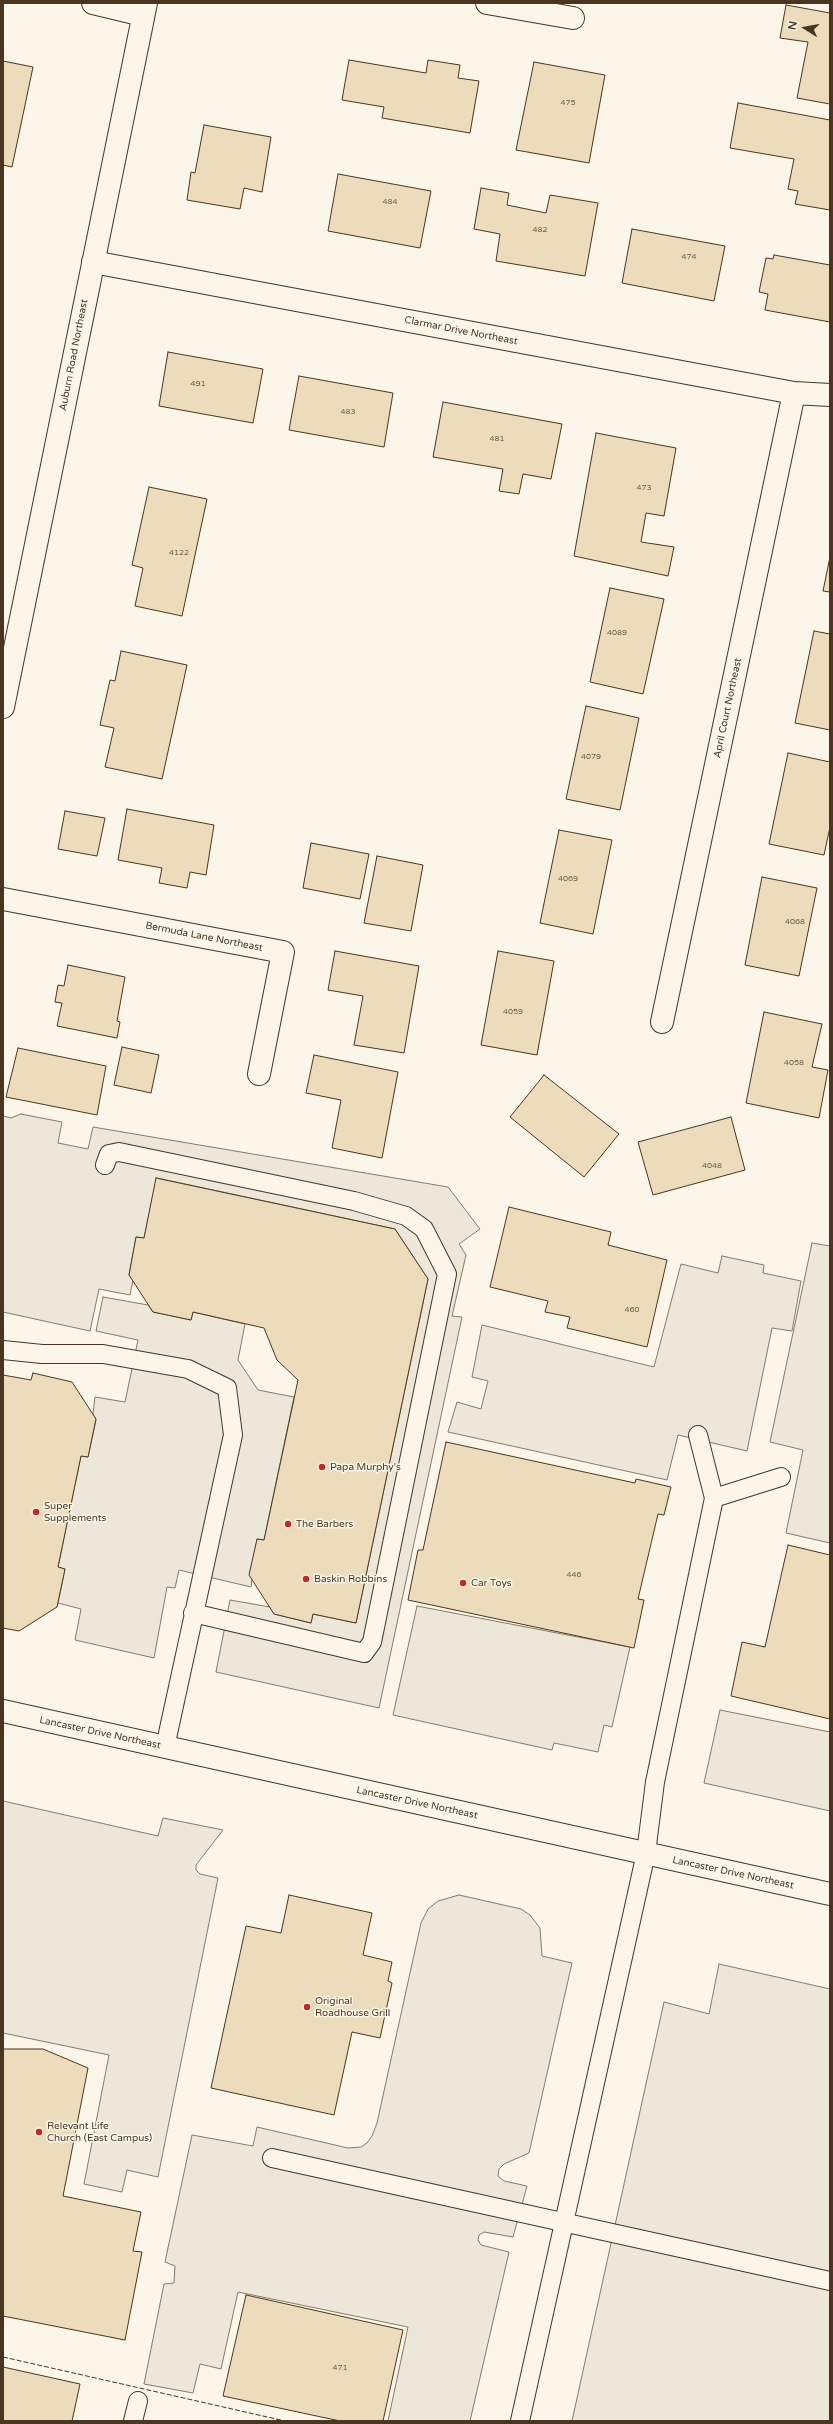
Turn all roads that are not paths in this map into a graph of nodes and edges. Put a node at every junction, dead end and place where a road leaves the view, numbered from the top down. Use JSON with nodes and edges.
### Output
{"nodes":[{"id":1,"x":93,"y":3,"type":"edge"},
{"id":2,"x":487,"y":3,"type":"edge"},
{"id":3,"x":144,"y":9,"type":"edge"},
{"id":4,"x":573,"y":18,"type":"dead end"},
{"id":5,"x":93,"y":262,"type":"junction"},
{"id":6,"x":794,"y":393,"type":"junction"},
{"id":7,"x":830,"y":395,"type":"edge"},
{"id":8,"x":10,"y":639,"type":"edge"},
{"id":9,"x":3,"y":707,"type":"edge"},
{"id":10,"x":3,"y":899,"type":"edge"},
{"id":11,"x":662,"y":1022,"type":"dead end"},
{"id":12,"x":259,"y":1074,"type":"dead end"},
{"id":13,"x":105,"y":1165,"type":"dead end"},
{"id":14,"x":3,"y":1350,"type":"edge"},
{"id":15,"x":698,"y":1435,"type":"dead end"},
{"id":16,"x":781,"y":1477,"type":"dead end"},
{"id":17,"x":714,"y":1498,"type":"junction"},
{"id":18,"x":193,"y":1613,"type":"junction"},
{"id":19,"x":3,"y":1711,"type":"edge"},
{"id":20,"x":165,"y":1747,"type":"junction"},
{"id":21,"x":646,"y":1853,"type":"junction"},
{"id":22,"x":830,"y":1894,"type":"edge"},
{"id":23,"x":272,"y":2158,"type":"dead end"},
{"id":24,"x":564,"y":2221,"type":"junction"},
{"id":25,"x":830,"y":2281,"type":"edge"},
{"id":26,"x":138,"y":2401,"type":"dead end"},
{"id":27,"x":133,"y":2421,"type":"edge"},
{"id":28,"x":520,"y":2421,"type":"edge"}],
"edges":[{"from":1,"to":3,"type":"street"},
{"from":2,"to":4,"type":"street"},
{"from":3,"to":5,"type":"street","name":"Auburn Road Northeast"},
{"from":5,"to":6,"type":"street","name":"Clarmar Drive Northeast"},
{"from":5,"to":8,"type":"street","name":"Auburn Road Northeast"},
{"from":6,"to":7,"type":"street","name":"Clarmar Drive Northeast"},
{"from":6,"to":11,"type":"street","name":"April Court Northeast"},
{"from":8,"to":9,"type":"street","name":"Auburn Road Northeast"},
{"from":10,"to":12,"type":"street","name":"Bermuda Lane Northeast"},
{"from":13,"to":18,"type":"lane"},
{"from":14,"to":18,"type":"lane"},
{"from":15,"to":17,"type":"lane"},
{"from":16,"to":17,"type":"lane"},
{"from":17,"to":21,"type":"lane"},
{"from":18,"to":20,"type":"lane"},
{"from":19,"to":20,"type":"street","name":"Lancaster Drive Northeast"},
{"from":20,"to":21,"type":"street","name":"Lancaster Drive Northeast"},
{"from":21,"to":22,"type":"street","name":"Lancaster Drive Northeast"},
{"from":21,"to":24,"type":"lane"},
{"from":23,"to":24,"type":"lane"},
{"from":24,"to":25,"type":"lane"},
{"from":24,"to":28,"type":"lane"},
{"from":26,"to":27,"type":"lane"}]}
